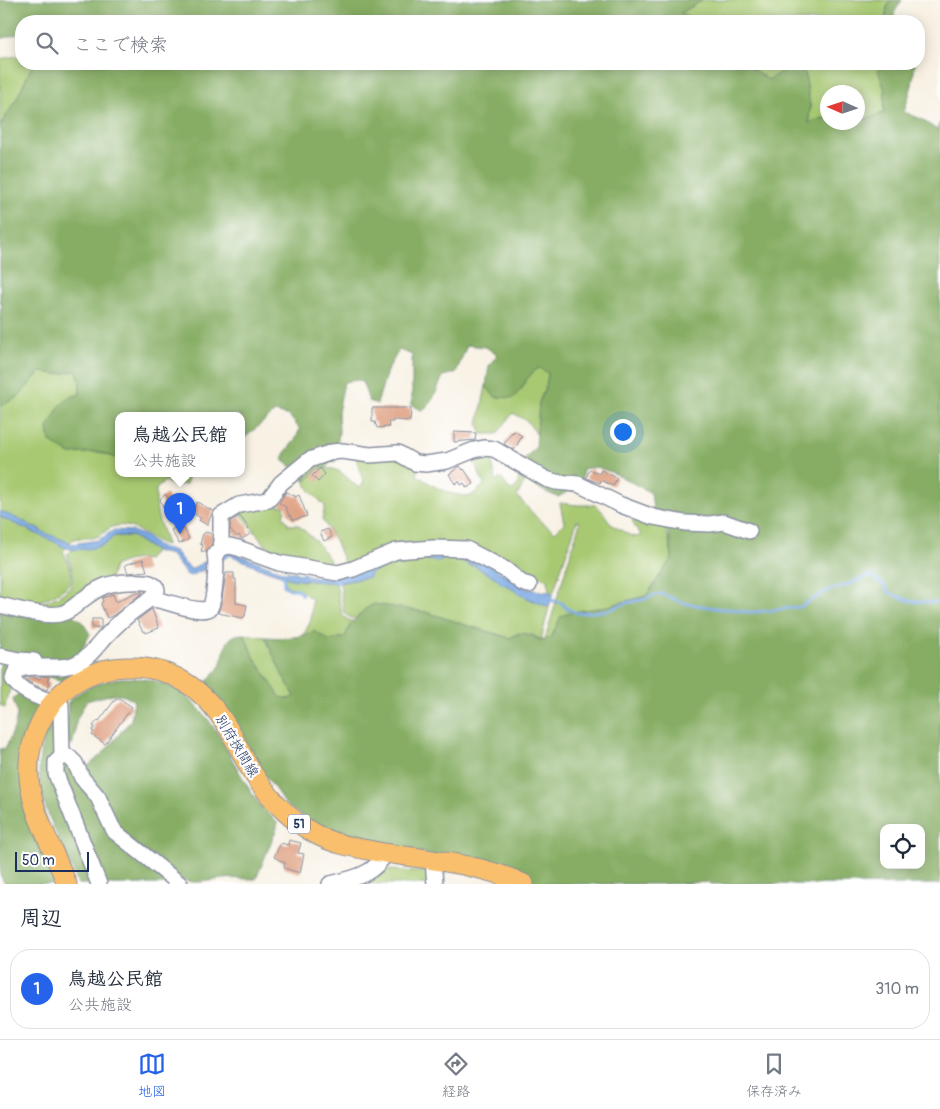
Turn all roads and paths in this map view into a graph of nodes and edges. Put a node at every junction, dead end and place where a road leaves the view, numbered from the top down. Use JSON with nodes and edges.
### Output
{"nodes":[{"id":1,"x":749,"y":531,"type":"dead end"},
{"id":2,"x":218,"y":556,"type":"junction"},
{"id":3,"x":529,"y":585,"type":"dead end"},
{"id":4,"x":152,"y":599,"type":"junction"},
{"id":5,"x":0,"y":605,"type":"edge"},
{"id":6,"x":0,"y":656,"type":"edge"},
{"id":7,"x":59,"y":666,"type":"junction"},
{"id":8,"x":52,"y":702,"type":"junction"},
{"id":9,"x":62,"y":758,"type":"junction"},
{"id":10,"x":385,"y":853,"type":"junction"},
{"id":11,"x":433,"y":861,"type":"junction"},
{"id":12,"x":67,"y":884,"type":"edge"},
{"id":13,"x":99,"y":884,"type":"edge"},
{"id":14,"x":180,"y":884,"type":"edge"},
{"id":15,"x":330,"y":884,"type":"edge"},
{"id":16,"x":435,"y":884,"type":"edge"},
{"id":17,"x":524,"y":884,"type":"edge"}],
"edges":[{"from":1,"to":2,"type":"street"},
{"from":2,"to":3,"type":"street"},
{"from":2,"to":4,"type":"street"},
{"from":4,"to":5,"type":"street"},
{"from":4,"to":7,"type":"street"},
{"from":6,"to":7,"type":"street"},
{"from":7,"to":8,"type":"street"},
{"from":8,"to":9,"type":"street"},
{"from":8,"to":10,"type":"main road","name":"別府挾間線","number":"51"},
{"from":8,"to":12,"type":"main road","name":"別府挾間線","number":"51"},
{"from":9,"to":13,"type":"street"},
{"from":9,"to":14,"type":"street"},
{"from":10,"to":11,"type":"main road","name":"別府挾間線","number":"51"},
{"from":10,"to":15,"type":"street"},
{"from":11,"to":16,"type":"street"},
{"from":11,"to":17,"type":"main road","name":"別府挾間線","number":"51"}]}
